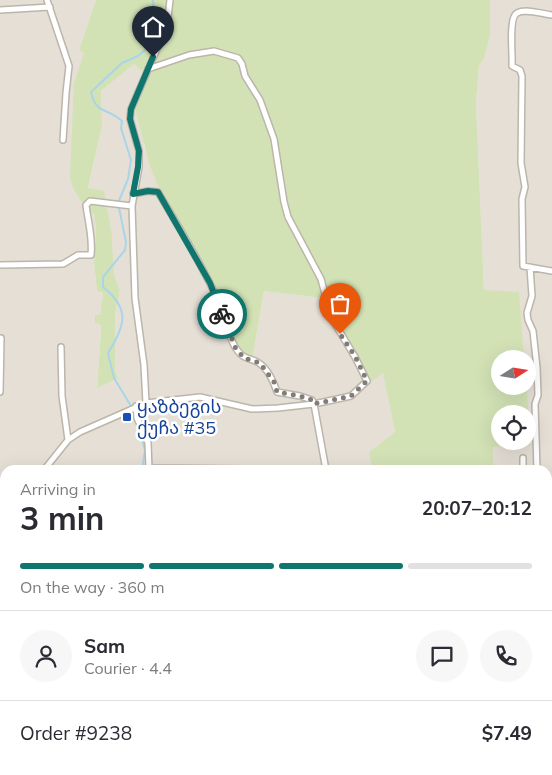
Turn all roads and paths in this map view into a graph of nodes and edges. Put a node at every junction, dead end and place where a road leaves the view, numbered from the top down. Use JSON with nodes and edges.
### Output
{"nodes":[{"id":1,"x":47,"y":0,"type":"edge"},
{"id":2,"x":170,"y":0,"type":"edge"},
{"id":3,"x":50,"y":7,"type":"junction"},
{"id":4,"x":0,"y":10,"type":"edge"},
{"id":5,"x":552,"y":16,"type":"edge"},
{"id":6,"x":148,"y":68,"type":"junction"},
{"id":7,"x":63,"y":140,"type":"dead end"},
{"id":8,"x":133,"y":194,"type":"junction"},
{"id":9,"x":132,"y":206,"type":"junction"},
{"id":10,"x":0,"y":266,"type":"edge"},
{"id":11,"x":530,"y":267,"type":"junction"},
{"id":12,"x":552,"y":271,"type":"edge"},
{"id":13,"x":1,"y":338,"type":"edge"},
{"id":14,"x":61,"y":347,"type":"dead end"},
{"id":15,"x":0,"y":392,"type":"edge"},
{"id":16,"x":146,"y":403,"type":"junction"},
{"id":17,"x":314,"y":404,"type":"junction"},
{"id":18,"x":136,"y":406,"type":"junction"},
{"id":19,"x":68,"y":440,"type":"junction"},
{"id":20,"x":522,"y":458,"type":"dead end"},
{"id":21,"x":48,"y":465,"type":"edge"},
{"id":22,"x":149,"y":465,"type":"edge"},
{"id":23,"x":325,"y":465,"type":"edge"},
{"id":24,"x":523,"y":465,"type":"edge"},
{"id":25,"x":537,"y":465,"type":"edge"}],
"edges":[{"from":1,"to":3,"type":"street"},
{"from":2,"to":6,"type":"street"},
{"from":3,"to":4,"type":"street"},
{"from":3,"to":7,"type":"street"},
{"from":5,"to":11,"type":"street"},
{"from":6,"to":8,"type":"street"},
{"from":6,"to":17,"type":"street"},
{"from":8,"to":9,"type":"street"},
{"from":8,"to":17,"type":"street"},
{"from":9,"to":10,"type":"street"},
{"from":9,"to":16,"type":"street"},
{"from":11,"to":12,"type":"street"},
{"from":11,"to":25,"type":"street"},
{"from":13,"to":15,"type":"street"},
{"from":14,"to":19,"type":"street"},
{"from":16,"to":17,"type":"street"},
{"from":16,"to":18,"type":"street"},
{"from":17,"to":23,"type":"street"},
{"from":18,"to":19,"type":"street"},
{"from":18,"to":22,"type":"street"},
{"from":19,"to":21,"type":"street"},
{"from":20,"to":24,"type":"street"}]}
